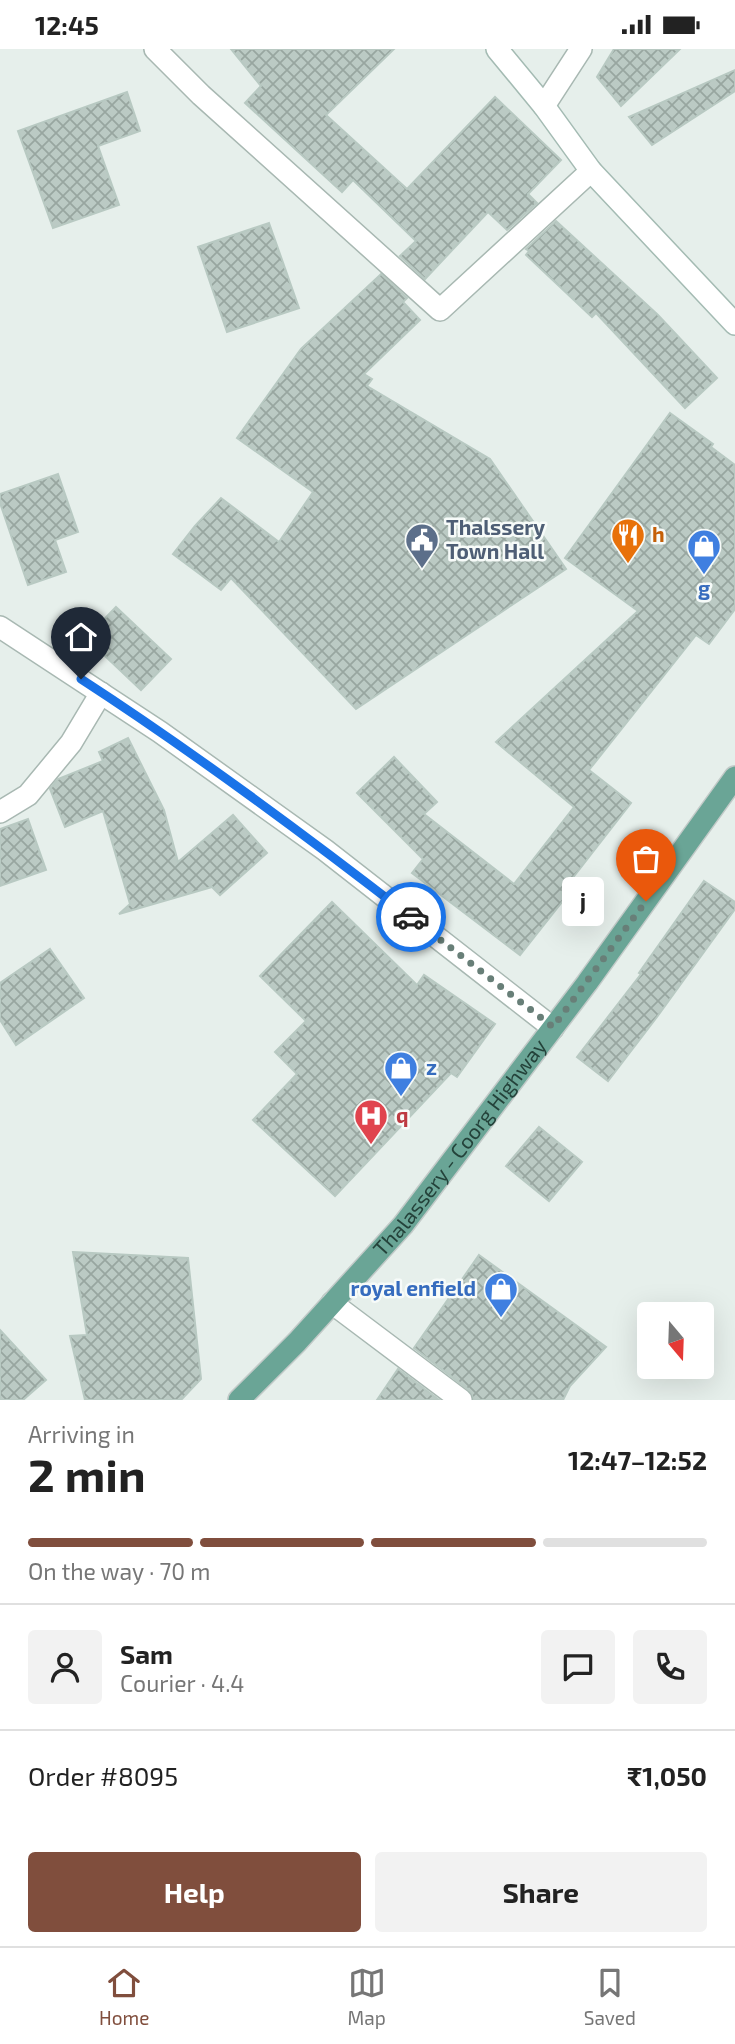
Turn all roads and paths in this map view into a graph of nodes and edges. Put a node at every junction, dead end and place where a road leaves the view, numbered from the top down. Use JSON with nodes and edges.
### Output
{"nodes":[{"id":1,"x":155,"y":49,"type":"edge"},
{"id":2,"x":497,"y":49,"type":"edge"},
{"id":3,"x":581,"y":49,"type":"edge"},
{"id":4,"x":544,"y":106,"type":"junction"},
{"id":5,"x":591,"y":171,"type":"junction"},
{"id":6,"x":735,"y":324,"type":"edge"},
{"id":7,"x":0,"y":627,"type":"edge"},
{"id":8,"x":101,"y":692,"type":"junction"},
{"id":9,"x":735,"y":777,"type":"edge"},
{"id":10,"x":0,"y":812,"type":"edge"},
{"id":11,"x":553,"y":1027,"type":"junction"},
{"id":12,"x":332,"y":1303,"type":"junction"},
{"id":13,"x":239,"y":1400,"type":"edge"},
{"id":14,"x":461,"y":1400,"type":"edge"}],
"edges":[{"from":1,"to":5,"type":"street"},
{"from":2,"to":4,"type":"street"},
{"from":3,"to":4,"type":"street"},
{"from":4,"to":5,"type":"street"},
{"from":5,"to":6,"type":"street"},
{"from":7,"to":8,"type":"street"},
{"from":8,"to":10,"type":"street"},
{"from":8,"to":11,"type":"street"},
{"from":9,"to":11,"type":"main road","name":"Thalassery - Coorg Highway"},
{"from":11,"to":12,"type":"main road","name":"Thalassery - Coorg Highway"},
{"from":12,"to":13,"type":"main road","name":"Thalassery - Coorg Highway"},
{"from":12,"to":14,"type":"street"}]}
